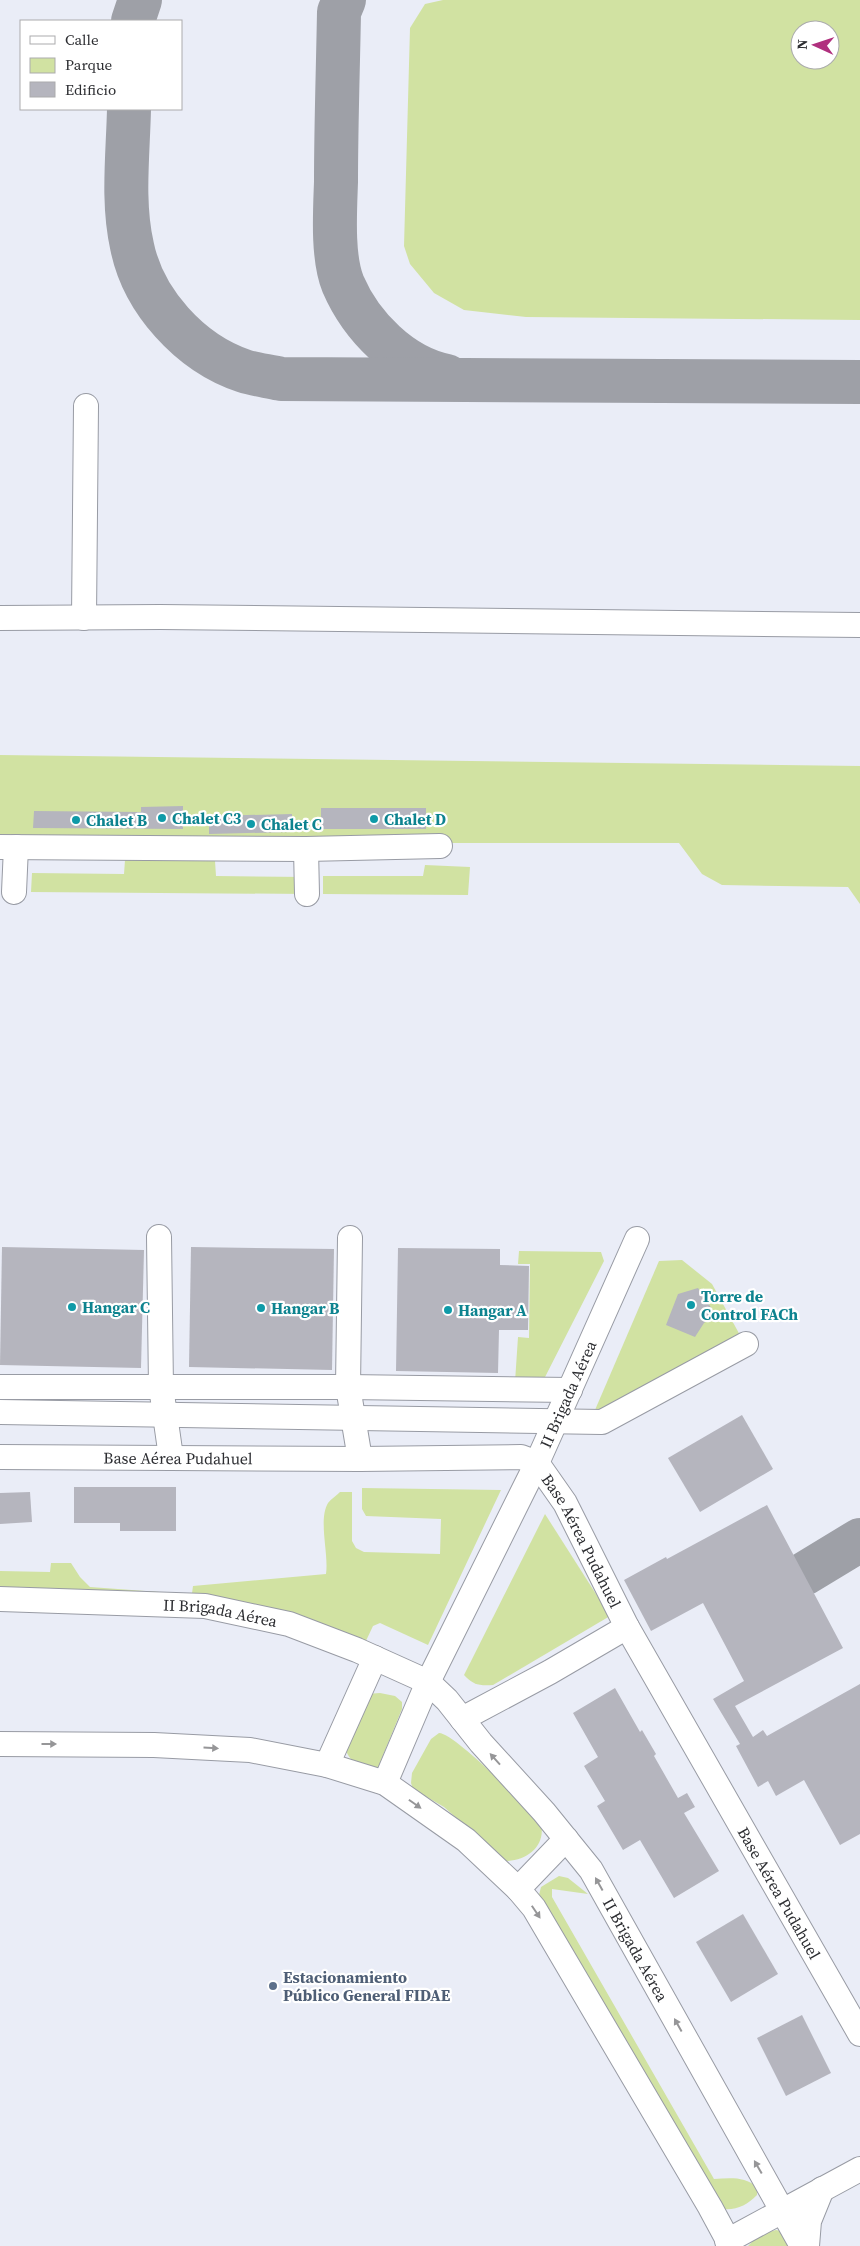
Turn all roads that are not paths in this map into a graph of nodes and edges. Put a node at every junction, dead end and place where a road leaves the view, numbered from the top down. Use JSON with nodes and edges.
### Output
{"nodes":[{"id":1,"x":86,"y":406,"type":"dead end"},
{"id":2,"x":0,"y":618,"type":"edge"},
{"id":3,"x":84,"y":618,"type":"junction"},
{"id":4,"x":860,"y":625,"type":"edge"},
{"id":5,"x":440,"y":846,"type":"dead end"},
{"id":6,"x":8,"y":847,"type":"edge"},
{"id":7,"x":306,"y":849,"type":"junction"},
{"id":8,"x":14,"y":892,"type":"dead end"},
{"id":9,"x":307,"y":894,"type":"dead end"},
{"id":10,"x":160,"y":1237,"type":"dead end"},
{"id":11,"x":350,"y":1238,"type":"dead end"},
{"id":12,"x":637,"y":1239,"type":"dead end"},
{"id":13,"x":746,"y":1344,"type":"dead end"},
{"id":14,"x":0,"y":1387,"type":"edge"},
{"id":15,"x":161,"y":1387,"type":"junction"},
{"id":16,"x":348,"y":1387,"type":"junction"},
{"id":17,"x":570,"y":1390,"type":"junction"},
{"id":18,"x":0,"y":1412,"type":"edge"},
{"id":19,"x":165,"y":1415,"type":"junction"},
{"id":20,"x":353,"y":1418,"type":"junction"},
{"id":21,"x":556,"y":1421,"type":"junction"},
{"id":22,"x":0,"y":1457,"type":"edge"},
{"id":23,"x":171,"y":1457,"type":"junction"},
{"id":24,"x":360,"y":1459,"type":"junction"},
{"id":25,"x":537,"y":1463,"type":"junction"},
{"id":26,"x":0,"y":1599,"type":"edge"},
{"id":27,"x":627,"y":1627,"type":"junction"},
{"id":28,"x":375,"y":1658,"type":"junction"},
{"id":29,"x":428,"y":1682,"type":"junction"},
{"id":30,"x":462,"y":1720,"type":"junction"},
{"id":31,"x":0,"y":1744,"type":"edge"},
{"id":32,"x":328,"y":1765,"type":"junction"},
{"id":33,"x":385,"y":1783,"type":"junction"},
{"id":34,"x":566,"y":1840,"type":"junction"},
{"id":35,"x":518,"y":1889,"type":"junction"},
{"id":36,"x":860,"y":2034,"type":"edge"},
{"id":37,"x":860,"y":2148,"type":"edge"},
{"id":38,"x":857,"y":2171,"type":"edge"},
{"id":39,"x":822,"y":2189,"type":"junction"},
{"id":40,"x":782,"y":2209,"type":"junction"},
{"id":41,"x":729,"y":2243,"type":"edge"},
{"id":42,"x":802,"y":2246,"type":"edge"},
{"id":43,"x":807,"y":2246,"type":"edge"}],
"edges":[{"from":1,"to":3,"type":"street"},
{"from":2,"to":3,"type":"street"},
{"from":3,"to":4,"type":"street"},
{"from":5,"to":7,"type":"street"},
{"from":6,"to":7,"type":"street"},
{"from":6,"to":8,"type":"street"},
{"from":7,"to":9,"type":"street"},
{"from":10,"to":15,"type":"street"},
{"from":11,"to":16,"type":"street"},
{"from":12,"to":17,"type":"street","name":"II Brigada Aérea"},
{"from":13,"to":21,"type":"street"},
{"from":14,"to":15,"type":"street"},
{"from":15,"to":16,"type":"street"},
{"from":15,"to":19,"type":"street"},
{"from":16,"to":17,"type":"street"},
{"from":16,"to":20,"type":"street"},
{"from":17,"to":21,"type":"street","name":"II Brigada Aérea"},
{"from":18,"to":19,"type":"street"},
{"from":19,"to":20,"type":"street"},
{"from":19,"to":23,"type":"street"},
{"from":20,"to":21,"type":"street"},
{"from":20,"to":24,"type":"street"},
{"from":21,"to":25,"type":"street","name":"II Brigada Aérea"},
{"from":22,"to":23,"type":"street","name":"Base Aérea Pudahuel"},
{"from":23,"to":24,"type":"street","name":"Base Aérea Pudahuel"},
{"from":24,"to":25,"type":"street","name":"Base Aérea Pudahuel"},
{"from":25,"to":27,"type":"street","name":"Base Aérea Pudahuel"},
{"from":25,"to":29,"type":"street","name":"II Brigada Aérea"},
{"from":26,"to":28,"type":"street","name":"II Brigada Aérea"},
{"from":27,"to":30,"type":"street"},
{"from":27,"to":36,"type":"street","name":"Base Aérea Pudahuel"},
{"from":28,"to":29,"type":"street","name":"II Brigada Aérea"},
{"from":28,"to":32,"type":"street"},
{"from":29,"to":30,"type":"street","name":"II Brigada Aérea"},
{"from":29,"to":33,"type":"street","name":"II Brigada Aérea"},
{"from":34,"to":30,"type":"street","name":"II Brigada Aérea","one_way":true},
{"from":31,"to":32,"type":"street","one_way":true},
{"from":32,"to":33,"type":"street"},
{"from":33,"to":35,"type":"street","one_way":true},
{"from":34,"to":35,"type":"street"},
{"from":40,"to":34,"type":"street","name":"II Brigada Aérea","one_way":true},
{"from":35,"to":41,"type":"street","one_way":true},
{"from":37,"to":38,"type":"street"},
{"from":38,"to":39,"type":"street"},
{"from":39,"to":40,"type":"street"},
{"from":39,"to":43,"type":"street"},
{"from":40,"to":41,"type":"street"},
{"from":40,"to":42,"type":"street","name":"II Brigada Aérea"}]}
